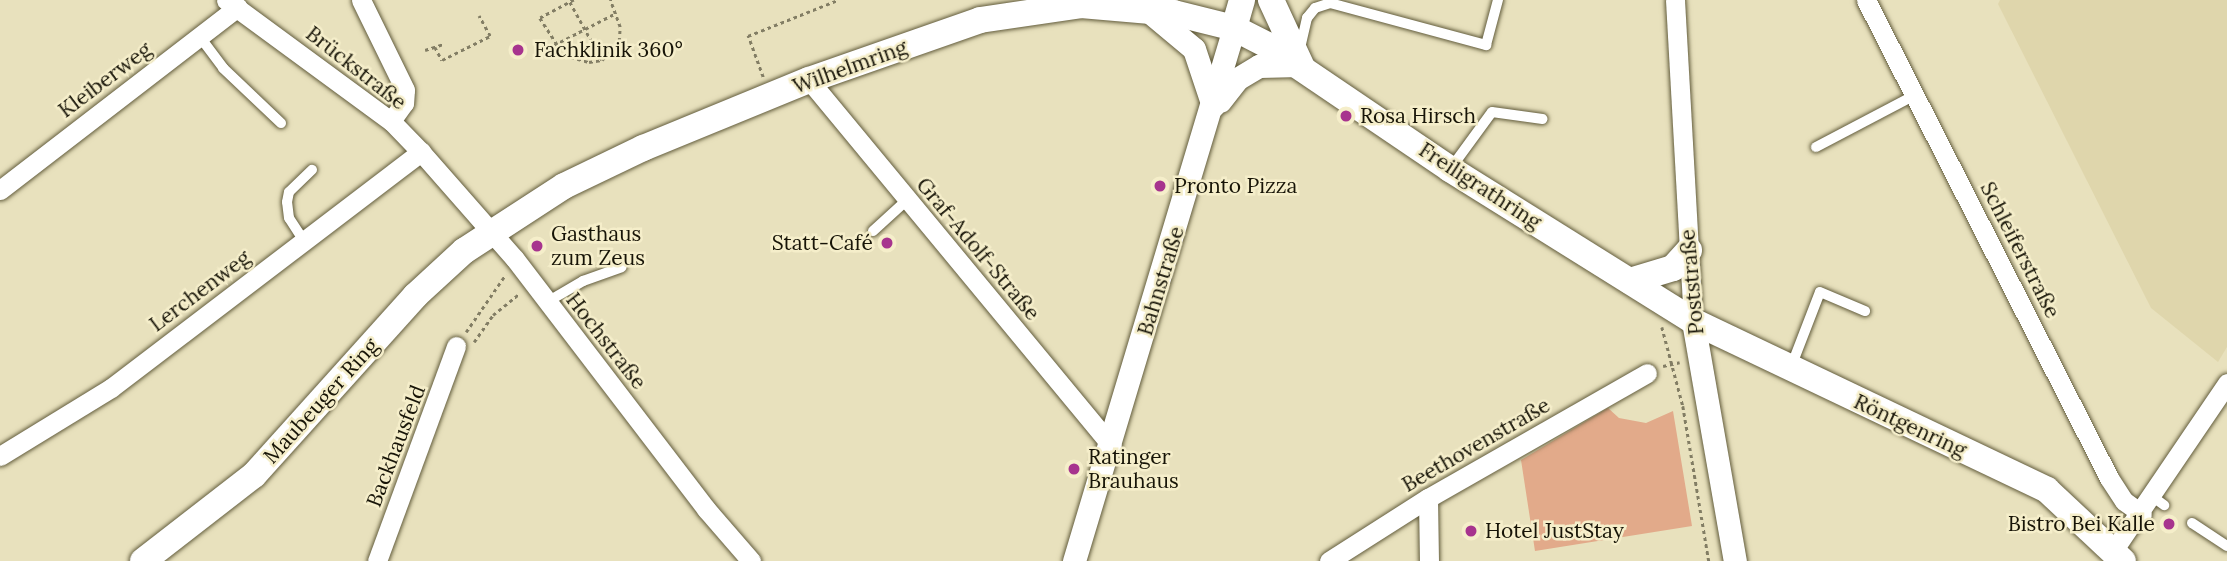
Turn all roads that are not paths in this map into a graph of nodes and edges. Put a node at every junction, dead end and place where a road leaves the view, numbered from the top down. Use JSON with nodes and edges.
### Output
{"nodes":[{"id":1,"x":361,"y":0,"type":"edge"},
{"id":2,"x":1192,"y":0,"type":"edge"},
{"id":3,"x":1242,"y":0,"type":"edge"},
{"id":4,"x":1271,"y":0,"type":"edge"},
{"id":5,"x":1498,"y":0,"type":"edge"},
{"id":6,"x":1675,"y":0,"type":"edge"},
{"id":7,"x":1866,"y":0,"type":"edge"},
{"id":8,"x":1080,"y":2,"type":"edge"},
{"id":9,"x":232,"y":4,"type":"edge"},
{"id":10,"x":1146,"y":9,"type":"junction"},
{"id":11,"x":1234,"y":28,"type":"junction"},
{"id":12,"x":200,"y":37,"type":"junction"},
{"id":13,"x":1301,"y":65,"type":"junction"},
{"id":14,"x":810,"y":80,"type":"junction"},
{"id":15,"x":1915,"y":95,"type":"junction"},
{"id":16,"x":1213,"y":109,"type":"junction"},
{"id":17,"x":1544,"y":118,"type":"dead end"},
{"id":18,"x":391,"y":121,"type":"junction"},
{"id":19,"x":281,"y":123,"type":"dead end"},
{"id":20,"x":1816,"y":147,"type":"dead end"},
{"id":21,"x":421,"y":152,"type":"junction"},
{"id":22,"x":1450,"y":169,"type":"junction"},
{"id":23,"x":312,"y":170,"type":"dead end"},
{"id":24,"x":0,"y":190,"type":"edge"},
{"id":25,"x":907,"y":200,"type":"junction"},
{"id":26,"x":491,"y":231,"type":"junction"},
{"id":27,"x":873,"y":231,"type":"dead end"},
{"id":28,"x":304,"y":241,"type":"junction"},
{"id":29,"x":1689,"y":250,"type":"junction"},
{"id":30,"x":622,"y":267,"type":"dead end"},
{"id":31,"x":1630,"y":281,"type":"junction"},
{"id":32,"x":547,"y":302,"type":"junction"},
{"id":33,"x":1865,"y":311,"type":"dead end"},
{"id":34,"x":1693,"y":321,"type":"junction"},
{"id":35,"x":456,"y":346,"type":"road end"},
{"id":36,"x":1791,"y":369,"type":"junction"},
{"id":37,"x":1647,"y":373,"type":"road end"},
{"id":38,"x":2225,"y":389,"type":"edge"},
{"id":39,"x":1112,"y":446,"type":"junction"},
{"id":40,"x":0,"y":456,"type":"edge"},
{"id":41,"x":1428,"y":498,"type":"junction"},
{"id":42,"x":2153,"y":505,"type":"junction"},
{"id":43,"x":2192,"y":523,"type":"dead end"},
{"id":44,"x":2227,"y":546,"type":"edge"},
{"id":45,"x":2115,"y":558,"type":"edge"},
{"id":46,"x":143,"y":561,"type":"edge"},
{"id":47,"x":377,"y":561,"type":"edge"},
{"id":48,"x":751,"y":561,"type":"edge"},
{"id":49,"x":1074,"y":561,"type":"edge"},
{"id":50,"x":1329,"y":561,"type":"edge"},
{"id":51,"x":1429,"y":561,"type":"edge"},
{"id":52,"x":1735,"y":561,"type":"edge"}],
"edges":[{"from":1,"to":18,"type":"street"},
{"from":2,"to":10,"type":"main road"},
{"from":3,"to":11,"type":"main road","name":"Bahnstraße"},
{"from":4,"to":13,"type":"main road"},
{"from":5,"to":13,"type":"lane"},
{"from":6,"to":29,"type":"street","name":"Poststraße"},
{"from":7,"to":15,"type":"street","name":"Schleiferstraße"},
{"from":8,"to":10,"type":"main road","name":"Wilhelmring"},
{"from":8,"to":14,"type":"main road","name":"Wilhelmring"},
{"from":9,"to":12,"type":"street","name":"Kleiberweg"},
{"from":9,"to":18,"type":"street","name":"Brückstraße"},
{"from":10,"to":11,"type":"main road","name":"Wilhelmring"},
{"from":10,"to":16,"type":"street"},
{"from":11,"to":13,"type":"main road","name":"Freiligrathring"},
{"from":11,"to":16,"type":"street","name":"Bahnstraße"},
{"from":12,"to":19,"type":"lane"},
{"from":12,"to":24,"type":"street","name":"Kleiberweg"},
{"from":13,"to":16,"type":"street"},
{"from":13,"to":22,"type":"main road","name":"Freiligrathring"},
{"from":14,"to":25,"type":"street","name":"Graf-Adolf-Straße"},
{"from":14,"to":26,"type":"main road","name":"Wilhelmring"},
{"from":15,"to":20,"type":"lane"},
{"from":15,"to":42,"type":"street","name":"Schleiferstraße"},
{"from":16,"to":39,"type":"street","name":"Bahnstraße"},
{"from":17,"to":22,"type":"lane"},
{"from":18,"to":21,"type":"street","name":"Brückstraße"},
{"from":21,"to":26,"type":"street","name":"Hochstraße"},
{"from":21,"to":28,"type":"street","name":"Lerchenweg"},
{"from":22,"to":31,"type":"main road","name":"Freiligrathring"},
{"from":23,"to":28,"type":"lane"},
{"from":25,"to":27,"type":"lane"},
{"from":25,"to":39,"type":"street","name":"Graf-Adolf-Straße"},
{"from":26,"to":32,"type":"street","name":"Hochstraße"},
{"from":26,"to":46,"type":"main road","name":"Maubeuger Ring"},
{"from":28,"to":40,"type":"street","name":"Lerchenweg"},
{"from":29,"to":31,"type":"main road"},
{"from":29,"to":34,"type":"street","name":"Poststraße"},
{"from":30,"to":32,"type":"lane"},
{"from":31,"to":34,"type":"main road","name":"Freiligrathring"},
{"from":32,"to":48,"type":"street","name":"Hochstraße"},
{"from":33,"to":36,"type":"lane"},
{"from":34,"to":36,"type":"main road","name":"Röntgenring"},
{"from":34,"to":52,"type":"street","name":"Poststraße"},
{"from":35,"to":47,"type":"street","name":"Backhausfeld"},
{"from":36,"to":45,"type":"main road","name":"Röntgenring"},
{"from":37,"to":41,"type":"street","name":"Beethovenstraße"},
{"from":38,"to":42,"type":"street"},
{"from":39,"to":49,"type":"street","name":"Bahnstraße"},
{"from":41,"to":50,"type":"street","name":"Beethovenstraße"},
{"from":41,"to":51,"type":"street"},
{"from":42,"to":45,"type":"street"},
{"from":43,"to":44,"type":"lane"}]}
